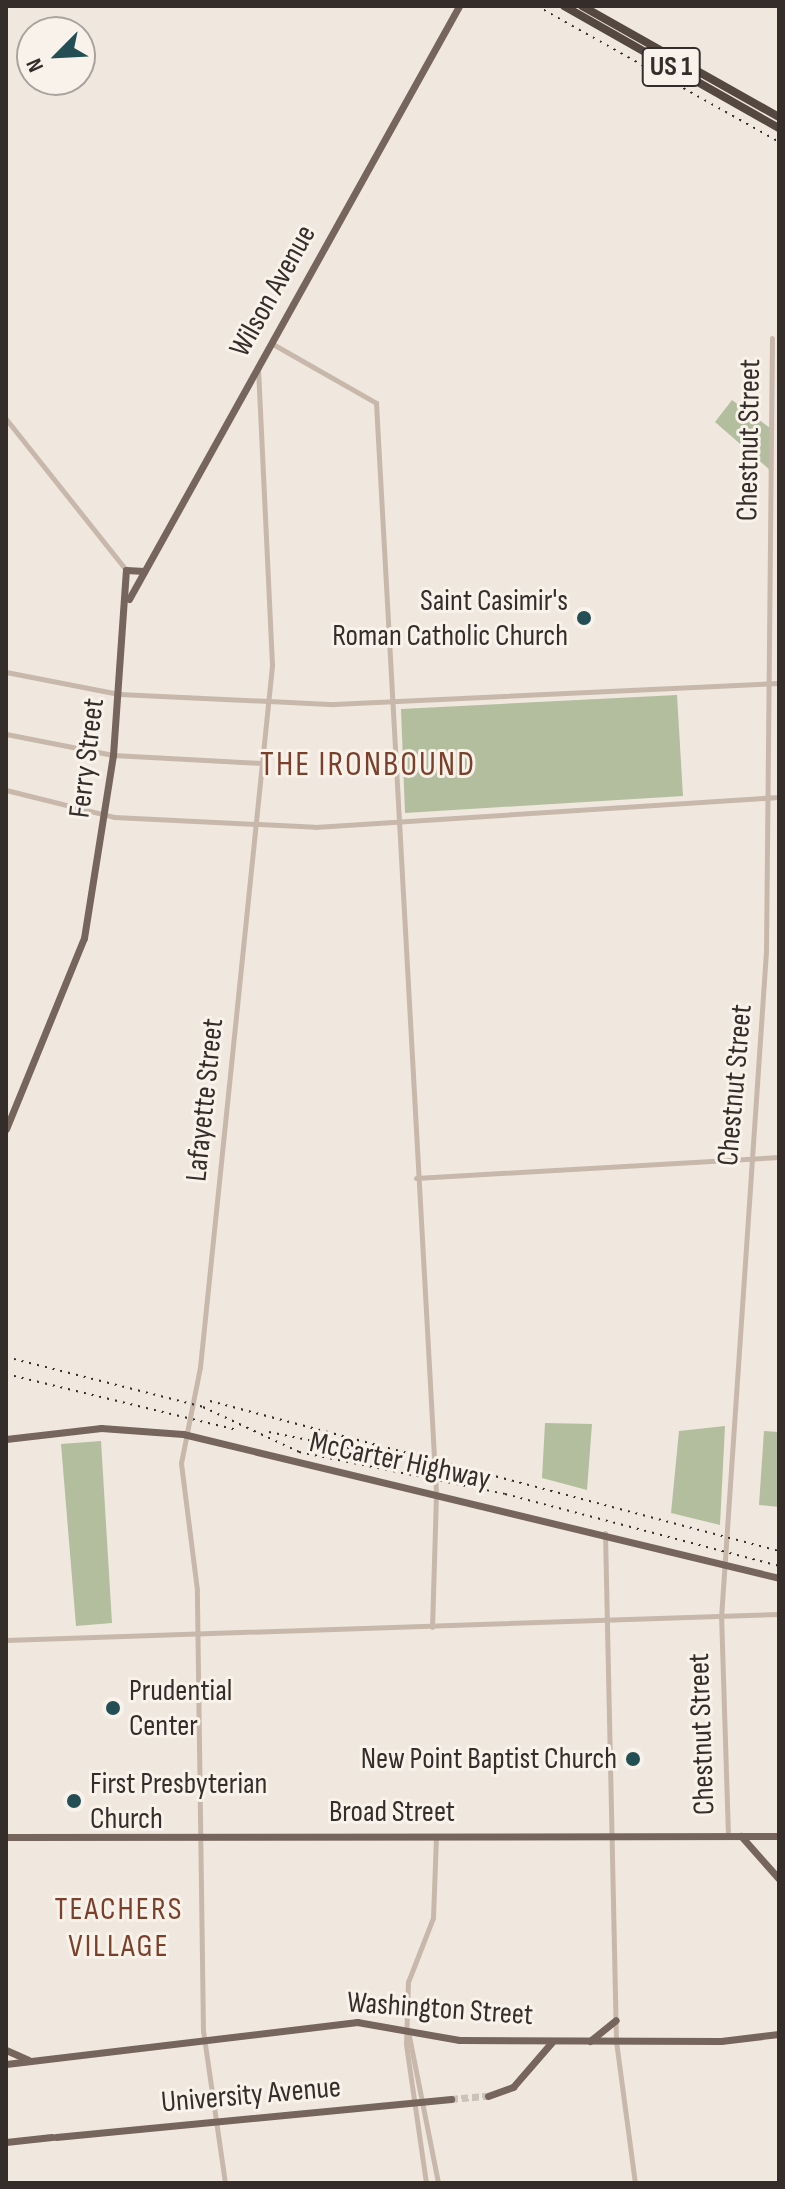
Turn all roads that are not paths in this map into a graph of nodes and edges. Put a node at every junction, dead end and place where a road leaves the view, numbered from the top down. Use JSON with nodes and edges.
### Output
{"nodes":[{"id":1,"x":459,"y":6,"type":"edge"},
{"id":2,"x":564,"y":6,"type":"edge"},
{"id":3,"x":582,"y":6,"type":"edge"},
{"id":4,"x":779,"y":117,"type":"edge"},
{"id":5,"x":779,"y":128,"type":"edge"},
{"id":6,"x":772,"y":338,"type":"dead end"},
{"id":7,"x":271,"y":343,"type":"junction"},
{"id":8,"x":258,"y":367,"type":"junction"},
{"id":9,"x":6,"y":419,"type":"edge"},
{"id":10,"x":126,"y":570,"type":"junction"},
{"id":11,"x":144,"y":571,"type":"junction"},
{"id":12,"x":129,"y":599,"type":"junction"},
{"id":13,"x":6,"y":672,"type":"edge"},
{"id":14,"x":768,"y":683,"type":"junction"},
{"id":15,"x":779,"y":683,"type":"edge"},
{"id":16,"x":119,"y":694,"type":"junction"},
{"id":17,"x":268,"y":702,"type":"junction"},
{"id":18,"x":392,"y":702,"type":"junction"},
{"id":19,"x":6,"y":734,"type":"edge"},
{"id":20,"x":113,"y":755,"type":"junction"},
{"id":21,"x":262,"y":763,"type":"junction"},
{"id":22,"x":6,"y":790,"type":"edge"},
{"id":23,"x":779,"y":797,"type":"edge"},
{"id":24,"x":767,"y":798,"type":"junction"},
{"id":25,"x":106,"y":815,"type":"junction"},
{"id":26,"x":398,"y":822,"type":"junction"},
{"id":27,"x":256,"y":825,"type":"junction"},
{"id":28,"x":6,"y":1129,"type":"edge"},
{"id":29,"x":779,"y":1157,"type":"edge"},
{"id":30,"x":752,"y":1160,"type":"junction"},
{"id":31,"x":416,"y":1178,"type":"junction"},
{"id":32,"x":183,"y":1434,"type":"junction"},
{"id":33,"x":6,"y":1439,"type":"edge"},
{"id":34,"x":436,"y":1494,"type":"junction"},
{"id":35,"x":605,"y":1533,"type":"junction"},
{"id":36,"x":726,"y":1564,"type":"junction"},
{"id":37,"x":779,"y":1578,"type":"edge"},
{"id":38,"x":779,"y":1614,"type":"edge"},
{"id":39,"x":721,"y":1618,"type":"junction"},
{"id":40,"x":607,"y":1624,"type":"junction"},
{"id":41,"x":432,"y":1627,"type":"junction"},
{"id":42,"x":197,"y":1630,"type":"junction"},
{"id":43,"x":6,"y":1640,"type":"edge"},
{"id":44,"x":615,"y":1835,"type":"junction"},
{"id":45,"x":200,"y":1836,"type":"junction"},
{"id":46,"x":436,"y":1836,"type":"junction"},
{"id":47,"x":728,"y":1836,"type":"junction"},
{"id":48,"x":741,"y":1836,"type":"junction"},
{"id":49,"x":779,"y":1836,"type":"edge"},
{"id":50,"x":6,"y":1837,"type":"edge"},
{"id":51,"x":779,"y":1879,"type":"edge"},
{"id":52,"x":616,"y":2020,"type":"junction"},
{"id":53,"x":407,"y":2028,"type":"junction"},
{"id":54,"x":779,"y":2034,"type":"edge"},
{"id":55,"x":205,"y":2039,"type":"junction"},
{"id":56,"x":589,"y":2041,"type":"junction"},
{"id":57,"x":616,"y":2041,"type":"junction"},
{"id":58,"x":552,"y":2042,"type":"junction"},
{"id":59,"x":6,"y":2050,"type":"edge"},
{"id":60,"x":28,"y":2060,"type":"junction"},
{"id":61,"x":6,"y":2064,"type":"edge"},
{"id":62,"x":488,"y":2096,"type":"tunnel mouth"},
{"id":63,"x":451,"y":2099,"type":"tunnel mouth"},
{"id":64,"x":419,"y":2102,"type":"junction"},
{"id":65,"x":218,"y":2124,"type":"junction"},
{"id":66,"x":6,"y":2142,"type":"edge"},
{"id":67,"x":225,"y":2183,"type":"edge"},
{"id":68,"x":426,"y":2183,"type":"edge"},
{"id":69,"x":438,"y":2183,"type":"edge"},
{"id":70,"x":635,"y":2183,"type":"edge"}],
"edges":[{"from":1,"to":7,"type":"main road","name":"Wilson Avenue"},
{"from":2,"to":5,"type":"highway","number":"US 1"},
{"from":3,"to":4,"type":"highway"},
{"from":6,"to":14,"type":"street","name":"Chestnut Street"},
{"from":7,"to":8,"type":"main road","name":"Wilson Avenue"},
{"from":7,"to":18,"type":"street"},
{"from":8,"to":11,"type":"main road","name":"Wilson Avenue"},
{"from":8,"to":17,"type":"street","name":"Lafayette Street"},
{"from":9,"to":10,"type":"street"},
{"from":10,"to":11,"type":"main road"},
{"from":10,"to":12,"type":"main road","name":"Ferry Street"},
{"from":11,"to":12,"type":"main road","name":"Wilson Avenue"},
{"from":12,"to":16,"type":"main road","name":"Ferry Street"},
{"from":13,"to":16,"type":"street"},
{"from":14,"to":15,"type":"street"},
{"from":14,"to":18,"type":"street"},
{"from":14,"to":24,"type":"street","name":"Chestnut Street"},
{"from":16,"to":17,"type":"street"},
{"from":16,"to":20,"type":"main road","name":"Ferry Street"},
{"from":17,"to":18,"type":"street"},
{"from":17,"to":21,"type":"street","name":"Lafayette Street"},
{"from":18,"to":26,"type":"street"},
{"from":19,"to":20,"type":"street"},
{"from":20,"to":21,"type":"street"},
{"from":20,"to":25,"type":"main road","name":"Ferry Street"},
{"from":21,"to":27,"type":"street","name":"Lafayette Street"},
{"from":22,"to":25,"type":"street"},
{"from":23,"to":24,"type":"street"},
{"from":24,"to":26,"type":"street"},
{"from":24,"to":30,"type":"street","name":"Chestnut Street"},
{"from":25,"to":27,"type":"street"},
{"from":25,"to":28,"type":"main road","name":"Ferry Street"},
{"from":26,"to":27,"type":"street"},
{"from":26,"to":31,"type":"street"},
{"from":27,"to":32,"type":"street","name":"Lafayette Street"},
{"from":29,"to":30,"type":"street"},
{"from":30,"to":31,"type":"street"},
{"from":30,"to":36,"type":"street","name":"Chestnut Street"},
{"from":31,"to":34,"type":"street"},
{"from":32,"to":33,"type":"main road","name":"McCarter Highway"},
{"from":32,"to":34,"type":"main road","name":"McCarter Highway"},
{"from":32,"to":42,"type":"street","name":"Lafayette Street"},
{"from":34,"to":35,"type":"main road","name":"McCarter Highway"},
{"from":34,"to":41,"type":"street"},
{"from":35,"to":36,"type":"main road","name":"McCarter Highway"},
{"from":35,"to":40,"type":"street"},
{"from":36,"to":37,"type":"main road","name":"McCarter Highway"},
{"from":36,"to":39,"type":"street","name":"Chestnut Street"},
{"from":38,"to":39,"type":"street"},
{"from":39,"to":40,"type":"street"},
{"from":39,"to":47,"type":"street","name":"Chestnut Street"},
{"from":40,"to":41,"type":"street"},
{"from":40,"to":44,"type":"street"},
{"from":41,"to":42,"type":"street"},
{"from":42,"to":43,"type":"street"},
{"from":42,"to":45,"type":"street","name":"Lafayette Street"},
{"from":44,"to":46,"type":"main road","name":"Broad Street"},
{"from":44,"to":47,"type":"main road","name":"Broad Street"},
{"from":44,"to":52,"type":"street"},
{"from":45,"to":46,"type":"main road","name":"Broad Street"},
{"from":45,"to":50,"type":"main road","name":"Broad Street"},
{"from":45,"to":55,"type":"street","name":"Lafayette Street"},
{"from":46,"to":53,"type":"street"},
{"from":47,"to":48,"type":"main road","name":"Broad Street"},
{"from":48,"to":49,"type":"main road","name":"Broad Street"},
{"from":48,"to":51,"type":"main road"},
{"from":52,"to":56,"type":"main road"},
{"from":52,"to":57,"type":"street"},
{"from":53,"to":55,"type":"main road","name":"Washington Street"},
{"from":53,"to":58,"type":"main road","name":"Washington Street"},
{"from":53,"to":64,"type":"street"},
{"from":54,"to":57,"type":"main road","name":"Washington Street"},
{"from":55,"to":60,"type":"main road","name":"Washington Street"},
{"from":55,"to":65,"type":"street","name":"Lafayette Street"},
{"from":56,"to":57,"type":"main road","name":"Washington Street"},
{"from":56,"to":58,"type":"main road","name":"Washington Street"},
{"from":57,"to":70,"type":"street"},
{"from":58,"to":62,"type":"main road"},
{"from":59,"to":60,"type":"main road"},
{"from":60,"to":61,"type":"main road","name":"Washington Street"},
{"from":63,"to":64,"type":"main road","name":"University Avenue"},
{"from":64,"to":65,"type":"main road","name":"University Avenue"},
{"from":64,"to":68,"type":"street"},
{"from":64,"to":69,"type":"street"},
{"from":65,"to":66,"type":"main road","name":"University Avenue"},
{"from":65,"to":67,"type":"street","name":"Lafayette Street"}]}
